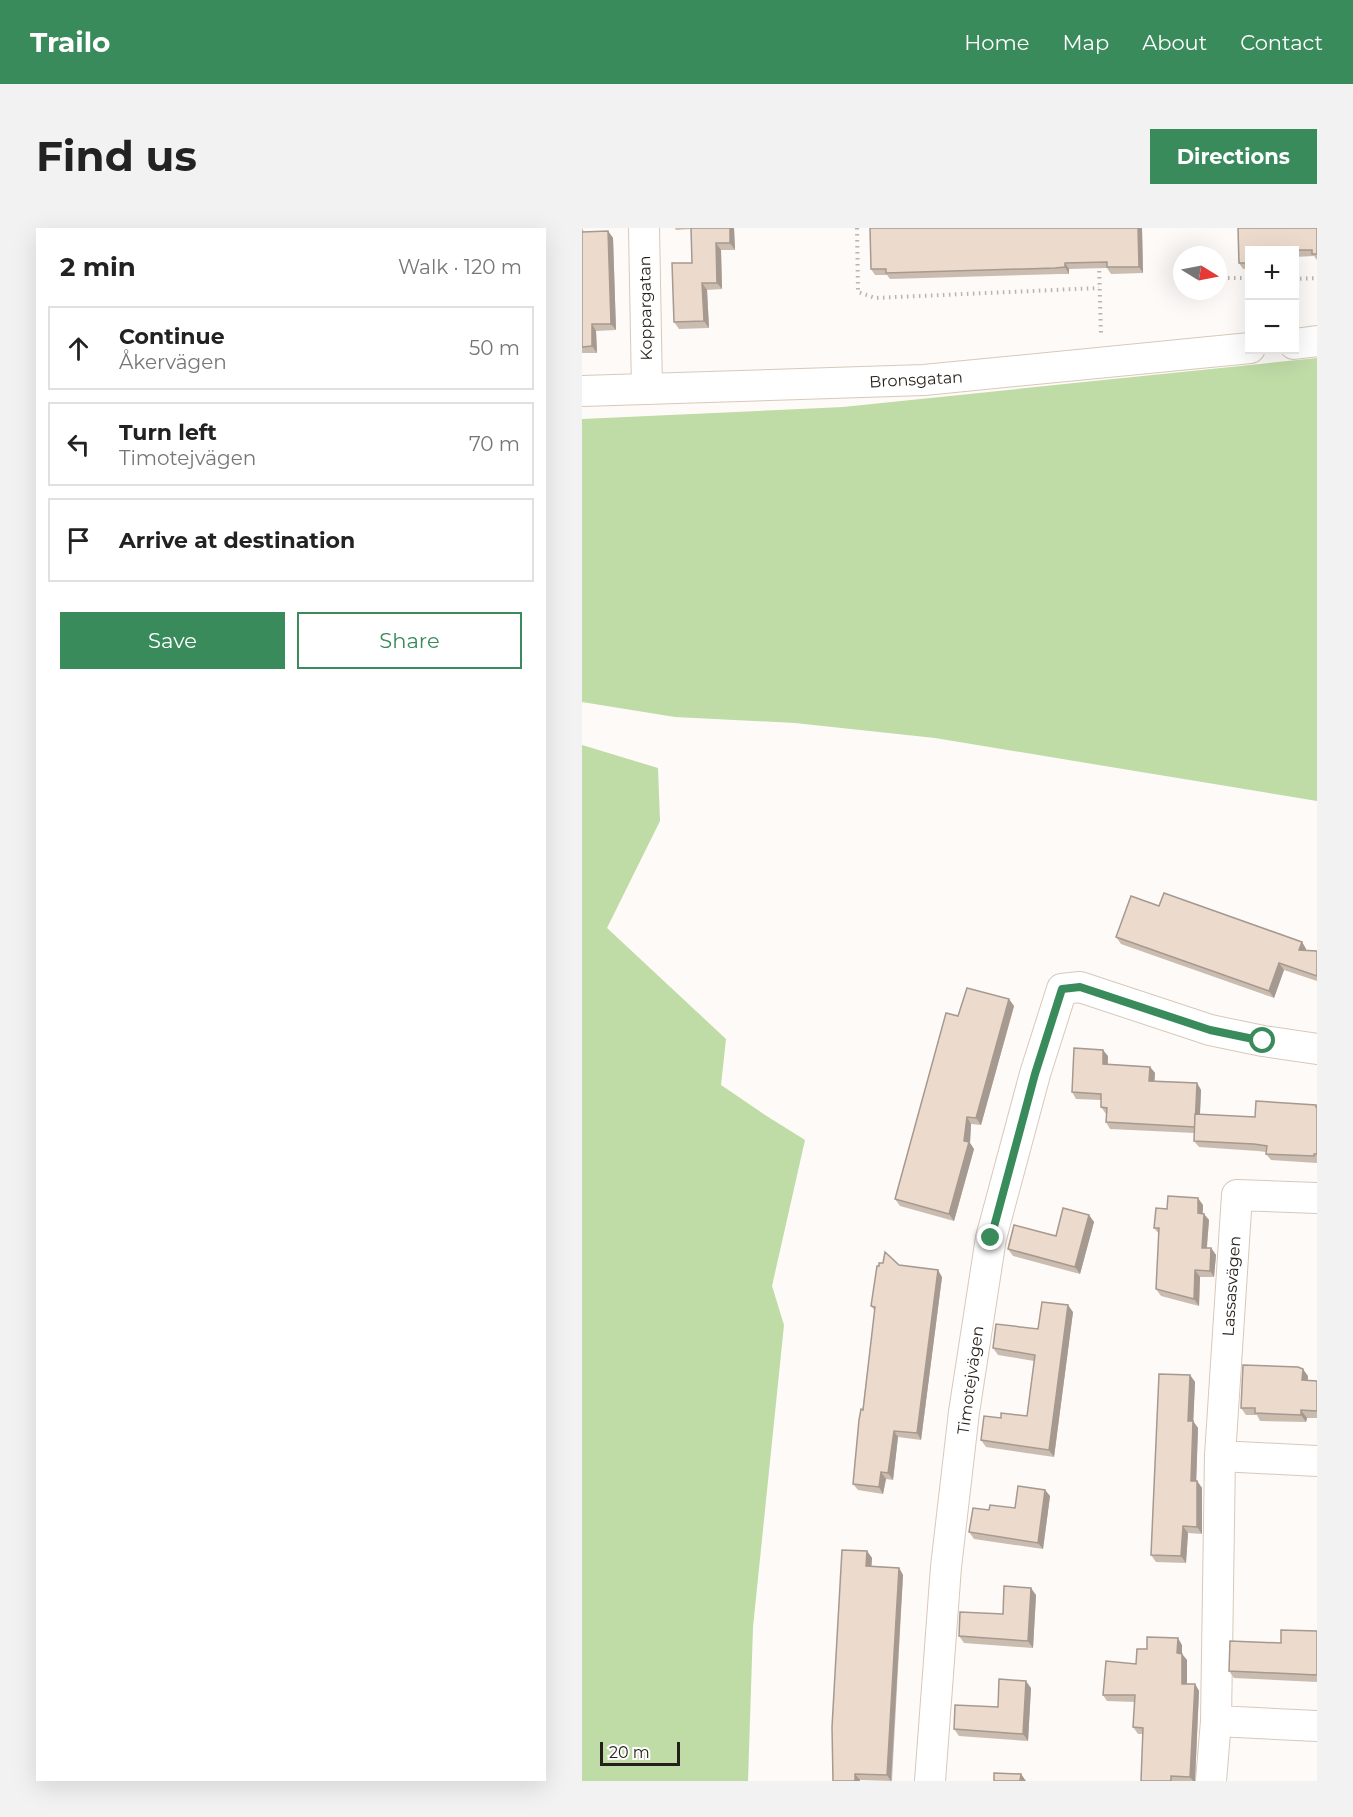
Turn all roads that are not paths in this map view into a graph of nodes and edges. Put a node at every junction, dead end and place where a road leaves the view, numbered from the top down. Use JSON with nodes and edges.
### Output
{"nodes":[{"id":1,"x":644,"y":228,"type":"edge"},
{"id":2,"x":1317,"y":341,"type":"edge"},
{"id":3,"x":1299,"y":343,"type":"edge"},
{"id":4,"x":1245,"y":349,"type":"edge"},
{"id":5,"x":647,"y":389,"type":"junction"},
{"id":6,"x":582,"y":391,"type":"edge"},
{"id":7,"x":1317,"y":1049,"type":"edge"},
{"id":8,"x":1317,"y":1198,"type":"edge"},
{"id":9,"x":1220,"y":1456,"type":"junction"},
{"id":10,"x":1317,"y":1461,"type":"edge"},
{"id":11,"x":1215,"y":1721,"type":"junction"},
{"id":12,"x":1317,"y":1726,"type":"edge"},
{"id":13,"x":930,"y":1781,"type":"edge"},
{"id":14,"x":1211,"y":1781,"type":"edge"}],
"edges":[{"from":1,"to":5,"type":"street","name":"Koppargatan"},
{"from":2,"to":3,"type":"street"},
{"from":4,"to":5,"type":"street","name":"Bronsgatan"},
{"from":5,"to":6,"type":"street","name":"Bronsgatan"},
{"from":7,"to":13,"type":"street","name":"Timotejvägen"},
{"from":8,"to":9,"type":"street","name":"Lassasvägen"},
{"from":9,"to":10,"type":"street"},
{"from":9,"to":11,"type":"street","name":"Lassasvägen"},
{"from":11,"to":12,"type":"street"},
{"from":11,"to":14,"type":"street","name":"Lassasvägen"}]}
